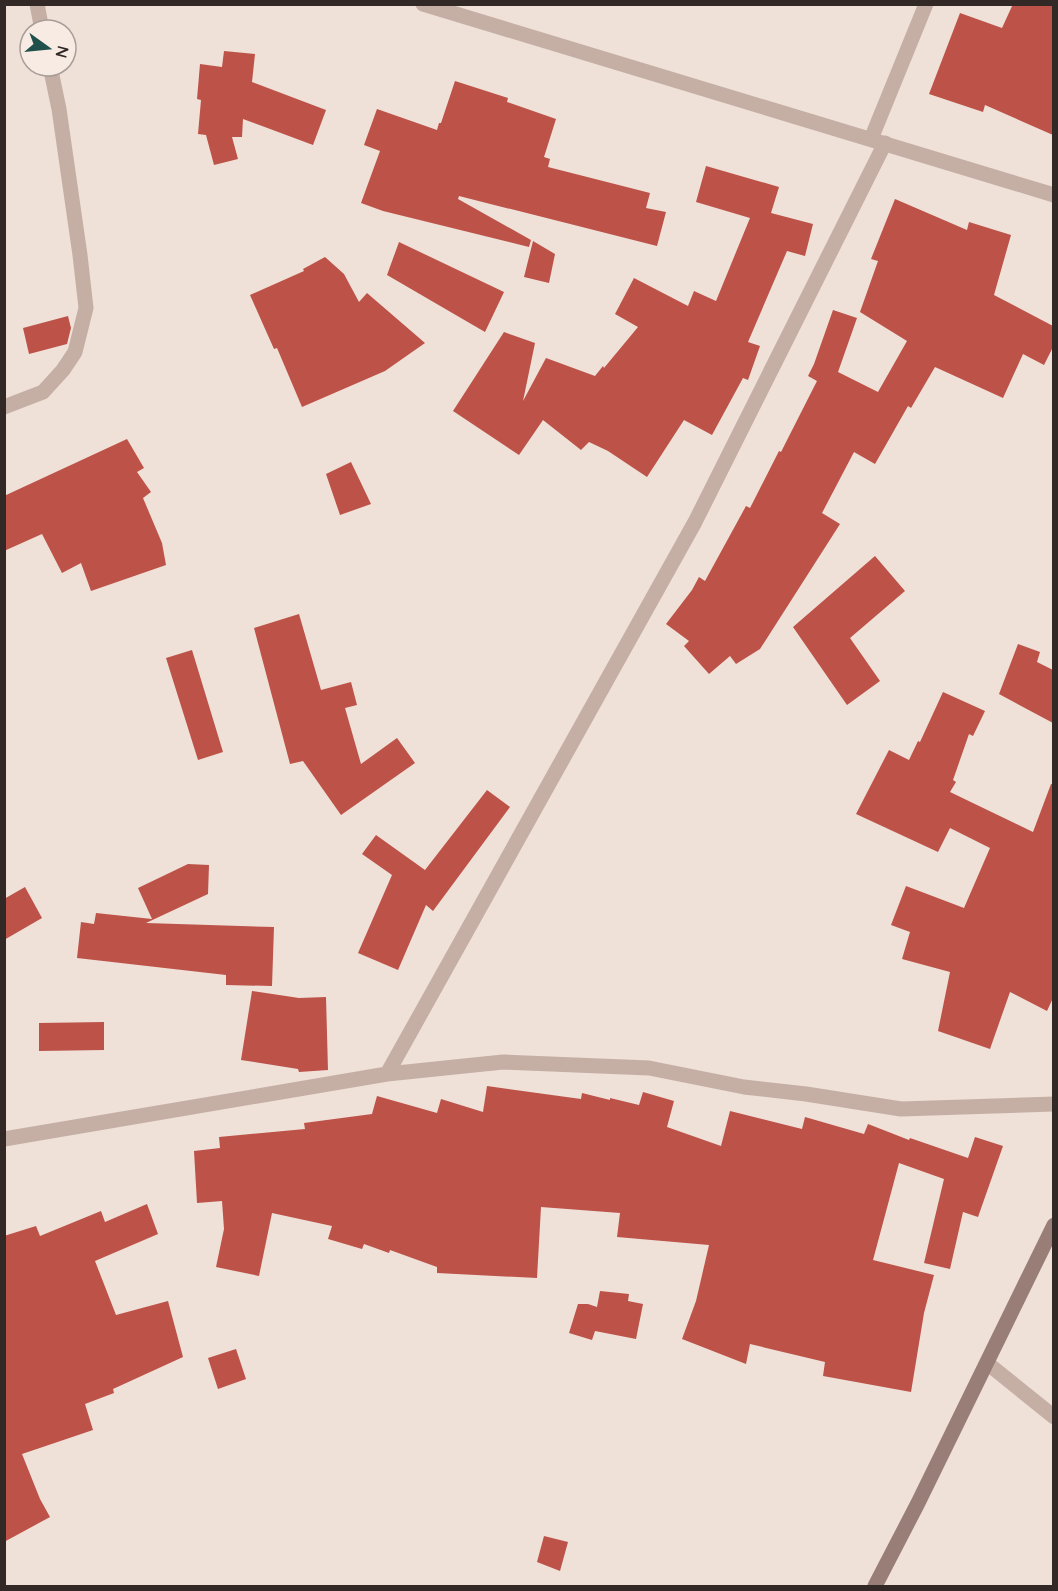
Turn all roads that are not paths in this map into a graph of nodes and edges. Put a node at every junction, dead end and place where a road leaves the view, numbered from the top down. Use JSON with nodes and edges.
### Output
{"nodes":[{"id":1,"x":423,"y":4,"type":"edge"},
{"id":2,"x":926,"y":4,"type":"edge"},
{"id":3,"x":53,"y":78,"type":"edge"},
{"id":4,"x":878,"y":141,"type":"junction"},
{"id":5,"x":1053,"y":195,"type":"edge"},
{"id":6,"x":4,"y":407,"type":"edge"},
{"id":7,"x":387,"y":1074,"type":"junction"},
{"id":8,"x":1053,"y":1104,"type":"edge"},
{"id":9,"x":4,"y":1139,"type":"edge"},
{"id":10,"x":1053,"y":1224,"type":"edge"},
{"id":11,"x":987,"y":1363,"type":"junction"},
{"id":12,"x":1053,"y":1417,"type":"edge"},
{"id":13,"x":874,"y":1587,"type":"edge"}],
"edges":[{"from":1,"to":4,"type":"street"},
{"from":2,"to":4,"type":"street"},
{"from":3,"to":6,"type":"street"},
{"from":4,"to":5,"type":"street"},
{"from":4,"to":7,"type":"street"},
{"from":7,"to":8,"type":"street"},
{"from":7,"to":9,"type":"street"},
{"from":10,"to":11,"type":"main road"},
{"from":11,"to":12,"type":"street"},
{"from":11,"to":13,"type":"main road"}]}
